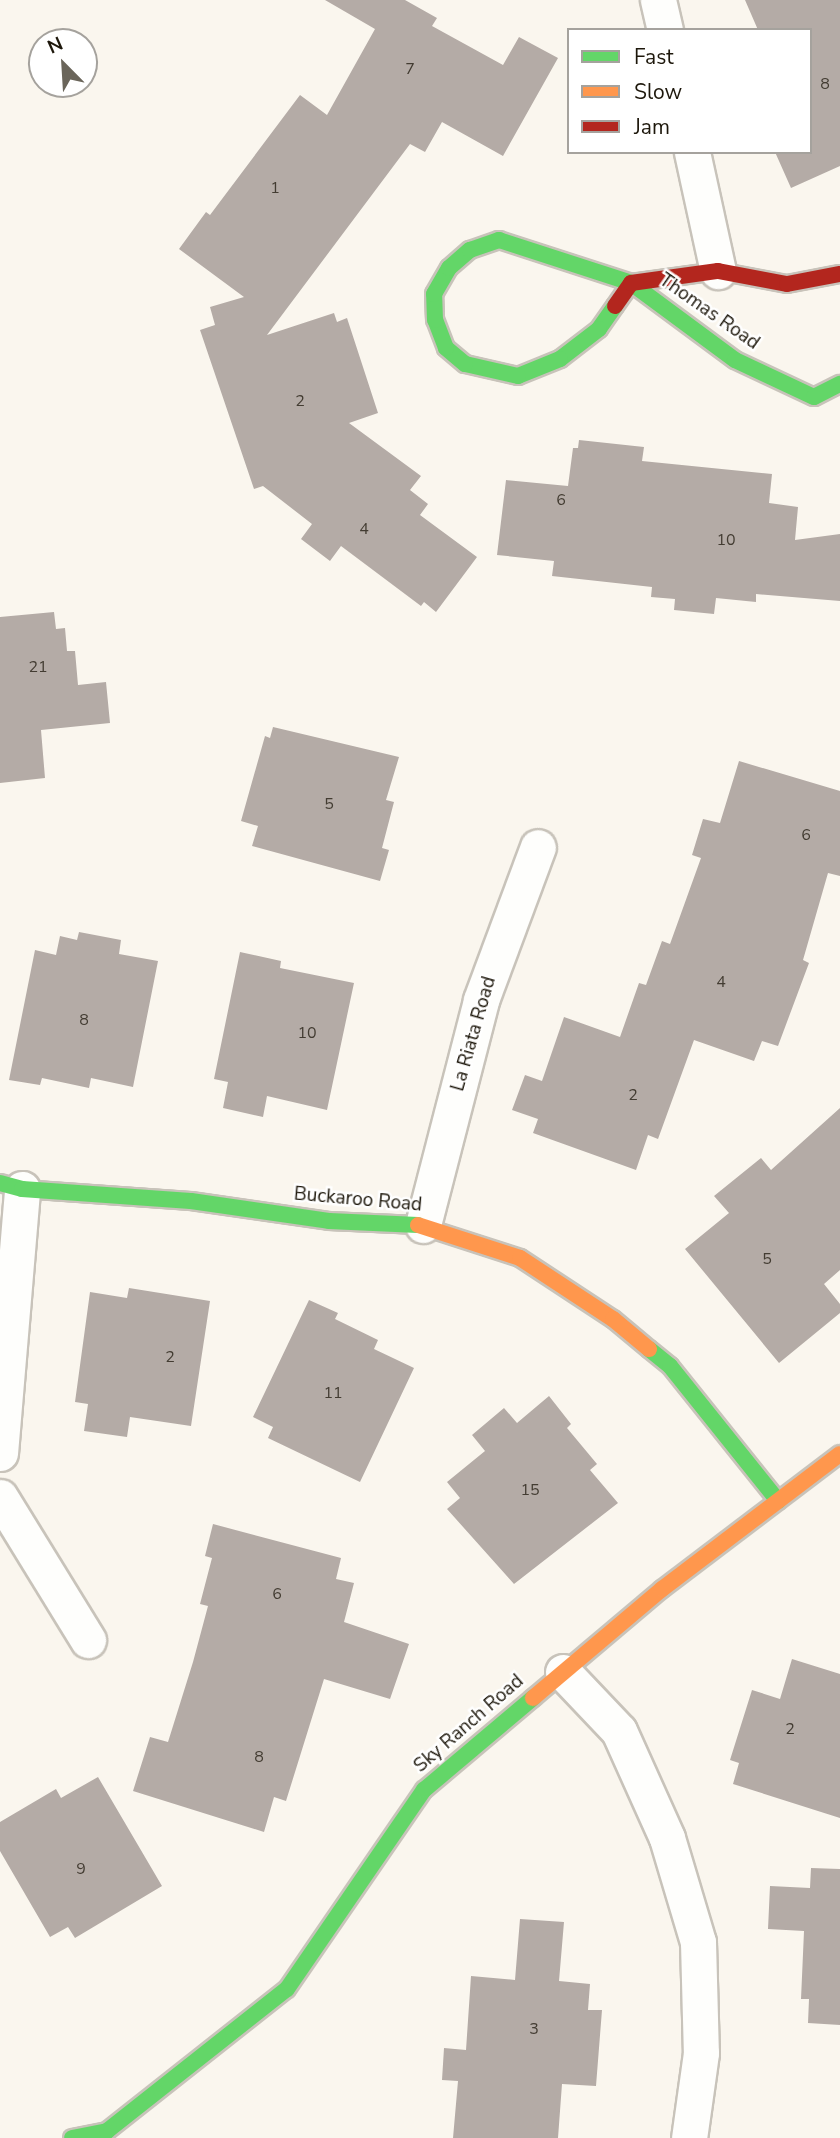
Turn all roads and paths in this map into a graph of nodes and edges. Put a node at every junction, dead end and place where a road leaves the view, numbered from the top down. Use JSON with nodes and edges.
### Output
{"nodes":[{"id":1,"x":658,"y":0,"type":"edge"},
{"id":2,"x":665,"y":28,"type":"edge"},
{"id":3,"x":692,"y":154,"type":"edge"},
{"id":4,"x":718,"y":271,"type":"junction"},
{"id":5,"x":840,"y":274,"type":"edge"},
{"id":6,"x":631,"y":283,"type":"junction"},
{"id":7,"x":840,"y":384,"type":"edge"},
{"id":8,"x":538,"y":847,"type":"dead end"},
{"id":9,"x":11,"y":1186,"type":"edge"},
{"id":10,"x":423,"y":1225,"type":"junction"},
{"id":11,"x":0,"y":1452,"type":"edge"},
{"id":12,"x":840,"y":1454,"type":"edge"},
{"id":13,"x":0,"y":1496,"type":"edge"},
{"id":14,"x":778,"y":1501,"type":"junction"},
{"id":15,"x":88,"y":1640,"type":"dead end"},
{"id":16,"x":563,"y":1672,"type":"junction"},
{"id":17,"x":108,"y":2134,"type":"edge"},
{"id":18,"x":72,"y":2138,"type":"edge"},
{"id":19,"x":689,"y":2138,"type":"edge"}],
"edges":[{"from":1,"to":2,"type":"street"},
{"from":3,"to":4,"type":"street"},
{"from":4,"to":5,"type":"street","name":"Thomas Road"},
{"from":4,"to":6,"type":"street","name":"Thomas Road"},
{"from":6,"to":6,"type":"street","name":"Thomas Road"},
{"from":6,"to":7,"type":"street","name":"Thomas Road"},
{"from":8,"to":10,"type":"street","name":"La Riata Road"},
{"from":9,"to":10,"type":"street","name":"Buckaroo Road"},
{"from":9,"to":11,"type":"street"},
{"from":10,"to":14,"type":"street","name":"Buckaroo Road"},
{"from":12,"to":14,"type":"street","name":"Sky Ranch Road"},
{"from":13,"to":15,"type":"street"},
{"from":14,"to":16,"type":"street","name":"Sky Ranch Road"},
{"from":16,"to":17,"type":"street","name":"Sky Ranch Road"},
{"from":16,"to":19,"type":"street"},
{"from":17,"to":18,"type":"street","name":"Sky Ranch Road"}]}
